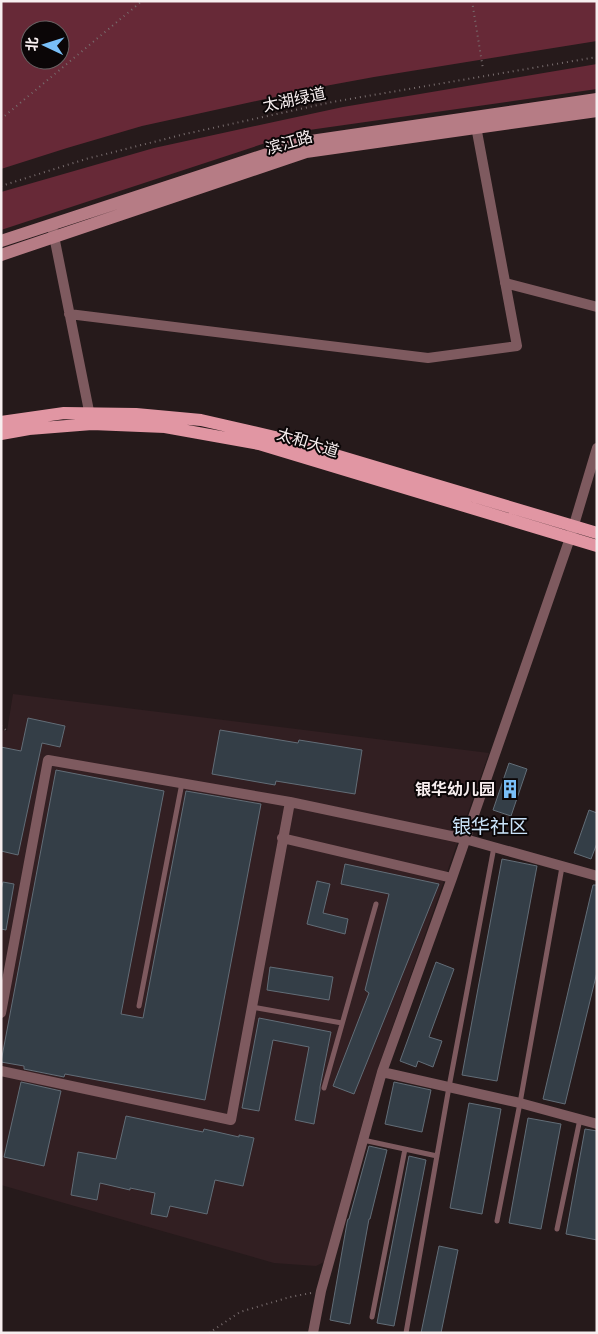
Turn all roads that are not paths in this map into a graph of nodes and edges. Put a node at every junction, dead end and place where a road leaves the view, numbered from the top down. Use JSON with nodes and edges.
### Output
{"nodes":[{"id":1,"x":597,"y":99,"type":"edge"},
{"id":2,"x":597,"y":110,"type":"edge"},
{"id":3,"x":475,"y":122,"type":"junction"},
{"id":4,"x":53,"y":230,"type":"junction"},
{"id":5,"x":1,"y":241,"type":"edge"},
{"id":6,"x":1,"y":255,"type":"edge"},
{"id":7,"x":505,"y":283,"type":"junction"},
{"id":8,"x":597,"y":307,"type":"edge"},
{"id":9,"x":70,"y":314,"type":"junction"},
{"id":10,"x":91,"y":419,"type":"junction"},
{"id":11,"x":1,"y":422,"type":"edge"},
{"id":12,"x":1,"y":434,"type":"edge"},
{"id":13,"x":597,"y":448,"type":"edge"},
{"id":14,"x":572,"y":532,"type":"junction"},
{"id":15,"x":597,"y":534,"type":"edge"},
{"id":16,"x":597,"y":546,"type":"edge"},
{"id":17,"x":182,"y":783,"type":"junction"},
{"id":18,"x":290,"y":802,"type":"junction"},
{"id":19,"x":282,"y":838,"type":"junction"},
{"id":20,"x":465,"y":839,"type":"junction"},
{"id":21,"x":494,"y":847,"type":"junction"},
{"id":22,"x":562,"y":866,"type":"junction"},
{"id":23,"x":597,"y":876,"type":"edge"},
{"id":24,"x":452,"y":878,"type":"junction"},
{"id":25,"x":376,"y":904,"type":"dead end"},
{"id":26,"x":139,"y":1006,"type":"dead end"},
{"id":27,"x":252,"y":1007,"type":"junction"},
{"id":28,"x":1,"y":1013,"type":"edge"},
{"id":29,"x":342,"y":1023,"type":"junction"},
{"id":30,"x":1,"y":1071,"type":"edge"},
{"id":31,"x":382,"y":1072,"type":"junction"},
{"id":32,"x":449,"y":1087,"type":"junction"},
{"id":33,"x":324,"y":1088,"type":"dead end"},
{"id":34,"x":520,"y":1103,"type":"junction"},
{"id":35,"x":580,"y":1119,"type":"junction"},
{"id":36,"x":597,"y":1124,"type":"edge"},
{"id":37,"x":362,"y":1140,"type":"junction"},
{"id":38,"x":405,"y":1149,"type":"junction"},
{"id":39,"x":437,"y":1156,"type":"junction"},
{"id":40,"x":497,"y":1221,"type":"dead end"},
{"id":41,"x":556,"y":1229,"type":"dead end"},
{"id":42,"x":372,"y":1317,"type":"dead end"},
{"id":43,"x":313,"y":1333,"type":"edge"},
{"id":44,"x":406,"y":1333,"type":"edge"}],
"edges":[{"from":1,"to":3,"type":"street"},
{"from":2,"to":3,"type":"street"},
{"from":3,"to":4,"type":"street"},
{"from":3,"to":7,"type":"street"},
{"from":4,"to":5,"type":"street"},
{"from":4,"to":6,"type":"street"},
{"from":4,"to":9,"type":"street"},
{"from":7,"to":8,"type":"street"},
{"from":7,"to":9,"type":"street"},
{"from":9,"to":10,"type":"street"},
{"from":10,"to":11,"type":"main road","name":"太和大道"},
{"from":10,"to":12,"type":"main road","name":"太和大道"},
{"from":10,"to":14,"type":"main road","name":"太和大道"},
{"from":13,"to":14,"type":"street"},
{"from":14,"to":15,"type":"main road","name":"太和大道"},
{"from":14,"to":16,"type":"main road","name":"太和大道"},
{"from":14,"to":20,"type":"street"},
{"from":17,"to":18,"type":"street"},
{"from":17,"to":26,"type":"lane"},
{"from":17,"to":28,"type":"street"},
{"from":18,"to":19,"type":"street"},
{"from":18,"to":20,"type":"street"},
{"from":19,"to":24,"type":"street"},
{"from":19,"to":27,"type":"street"},
{"from":20,"to":21,"type":"street"},
{"from":20,"to":24,"type":"street"},
{"from":21,"to":22,"type":"street"},
{"from":21,"to":32,"type":"lane"},
{"from":22,"to":23,"type":"street"},
{"from":22,"to":34,"type":"lane"},
{"from":24,"to":31,"type":"street"},
{"from":25,"to":29,"type":"lane"},
{"from":27,"to":29,"type":"lane"},
{"from":27,"to":30,"type":"street"},
{"from":29,"to":33,"type":"lane"},
{"from":31,"to":32,"type":"street"},
{"from":31,"to":37,"type":"street"},
{"from":32,"to":34,"type":"street"},
{"from":32,"to":39,"type":"lane"},
{"from":34,"to":35,"type":"street"},
{"from":34,"to":40,"type":"lane"},
{"from":35,"to":36,"type":"street"},
{"from":35,"to":41,"type":"lane"},
{"from":37,"to":38,"type":"lane"},
{"from":37,"to":43,"type":"street"},
{"from":38,"to":39,"type":"lane"},
{"from":38,"to":42,"type":"lane"},
{"from":39,"to":44,"type":"lane"}]}
